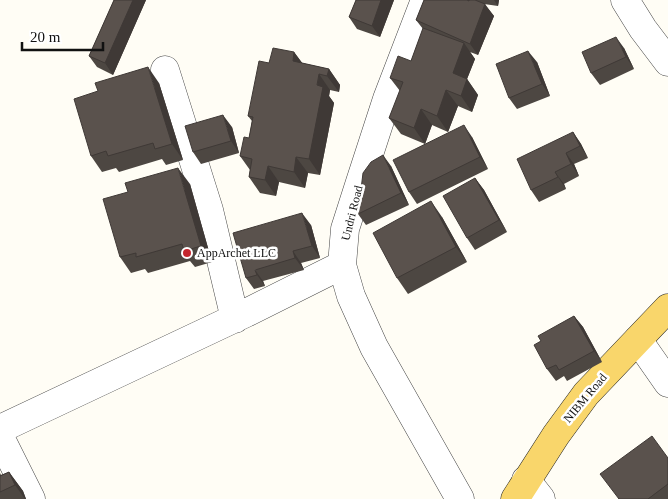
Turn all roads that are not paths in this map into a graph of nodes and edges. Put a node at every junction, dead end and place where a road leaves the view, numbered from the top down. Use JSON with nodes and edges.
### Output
{"nodes":[{"id":1,"x":426,"y":0,"type":"edge"},
{"id":2,"x":625,"y":0,"type":"edge"},
{"id":3,"x":668,"y":62,"type":"edge"},
{"id":4,"x":165,"y":70,"type":"dead end"},
{"id":5,"x":342,"y":265,"type":"junction"},
{"id":6,"x":668,"y":308,"type":"edge"},
{"id":7,"x":235,"y":319,"type":"junction"},
{"id":8,"x":638,"y":340,"type":"junction"},
{"id":9,"x":668,"y":383,"type":"edge"},
{"id":10,"x":0,"y":429,"type":"edge"},
{"id":11,"x":0,"y":437,"type":"edge"},
{"id":12,"x":527,"y":493,"type":"edge"},
{"id":13,"x":31,"y":499,"type":"edge"},
{"id":14,"x":460,"y":499,"type":"edge"}],
"edges":[{"from":1,"to":5,"type":"street","name":"Undri Road"},
{"from":2,"to":3,"type":"street"},
{"from":4,"to":7,"type":"street"},
{"from":5,"to":7,"type":"street"},
{"from":5,"to":14,"type":"street","name":"Undri Road"},
{"from":6,"to":8,"type":"main road","name":"NIBM Road"},
{"from":7,"to":10,"type":"street"},
{"from":8,"to":9,"type":"street"},
{"from":8,"to":12,"type":"main road","name":"NIBM Road"},
{"from":11,"to":13,"type":"street"}]}
